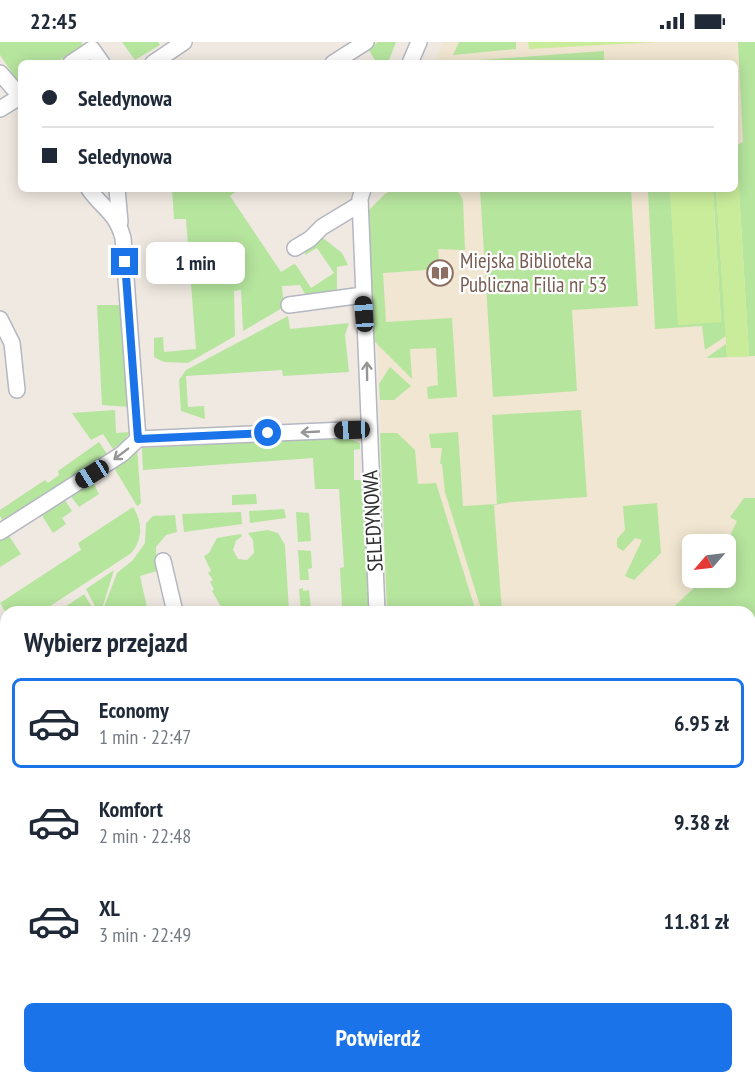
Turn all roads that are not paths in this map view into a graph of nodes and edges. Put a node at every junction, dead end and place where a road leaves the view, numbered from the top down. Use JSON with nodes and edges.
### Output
{"nodes":[{"id":1,"x":184,"y":42,"type":"edge"},
{"id":2,"x":366,"y":42,"type":"edge"},
{"id":3,"x":419,"y":42,"type":"edge"},
{"id":4,"x":76,"y":60,"type":"edge"},
{"id":5,"x":100,"y":60,"type":"edge"},
{"id":6,"x":157,"y":60,"type":"edge"},
{"id":7,"x":338,"y":60,"type":"edge"},
{"id":8,"x":411,"y":60,"type":"edge"},
{"id":9,"x":0,"y":73,"type":"edge"},
{"id":10,"x":18,"y":93,"type":"edge"},
{"id":11,"x":18,"y":98,"type":"edge"},
{"id":12,"x":0,"y":109,"type":"edge"},
{"id":13,"x":92,"y":192,"type":"edge"},
{"id":14,"x":117,"y":192,"type":"edge"},
{"id":15,"x":363,"y":193,"type":"edge"},
{"id":16,"x":120,"y":225,"type":"junction"},
{"id":17,"x":295,"y":248,"type":"dead end"},
{"id":18,"x":363,"y":295,"type":"junction"},
{"id":19,"x":289,"y":305,"type":"dead end"},
{"id":20,"x":0,"y":318,"type":"edge"},
{"id":21,"x":17,"y":390,"type":"dead end"},
{"id":22,"x":368,"y":429,"type":"junction"},
{"id":23,"x":138,"y":439,"type":"junction"},
{"id":24,"x":0,"y":532,"type":"edge"},
{"id":25,"x":163,"y":561,"type":"dead end"},
{"id":26,"x":174,"y":606,"type":"edge"},
{"id":27,"x":377,"y":606,"type":"edge"}],
"edges":[{"from":1,"to":6,"type":"street"},
{"from":2,"to":7,"type":"street"},
{"from":3,"to":8,"type":"street"},
{"from":4,"to":5,"type":"street"},
{"from":9,"to":10,"type":"street"},
{"from":11,"to":12,"type":"street"},
{"from":13,"to":16,"type":"street"},
{"from":14,"to":16,"type":"street"},
{"from":15,"to":17,"type":"street"},
{"from":15,"to":18,"type":"street","name":"SELEDYNOWA"},
{"from":16,"to":23,"type":"street"},
{"from":18,"to":19,"type":"street"},
{"from":22,"to":18,"type":"street","name":"SELEDYNOWA","one_way":true},
{"from":20,"to":21,"type":"street"},
{"from":22,"to":23,"type":"street","one_way":true},
{"from":22,"to":27,"type":"street","name":"SELEDYNOWA"},
{"from":23,"to":24,"type":"street","one_way":true},
{"from":25,"to":26,"type":"street"}]}
